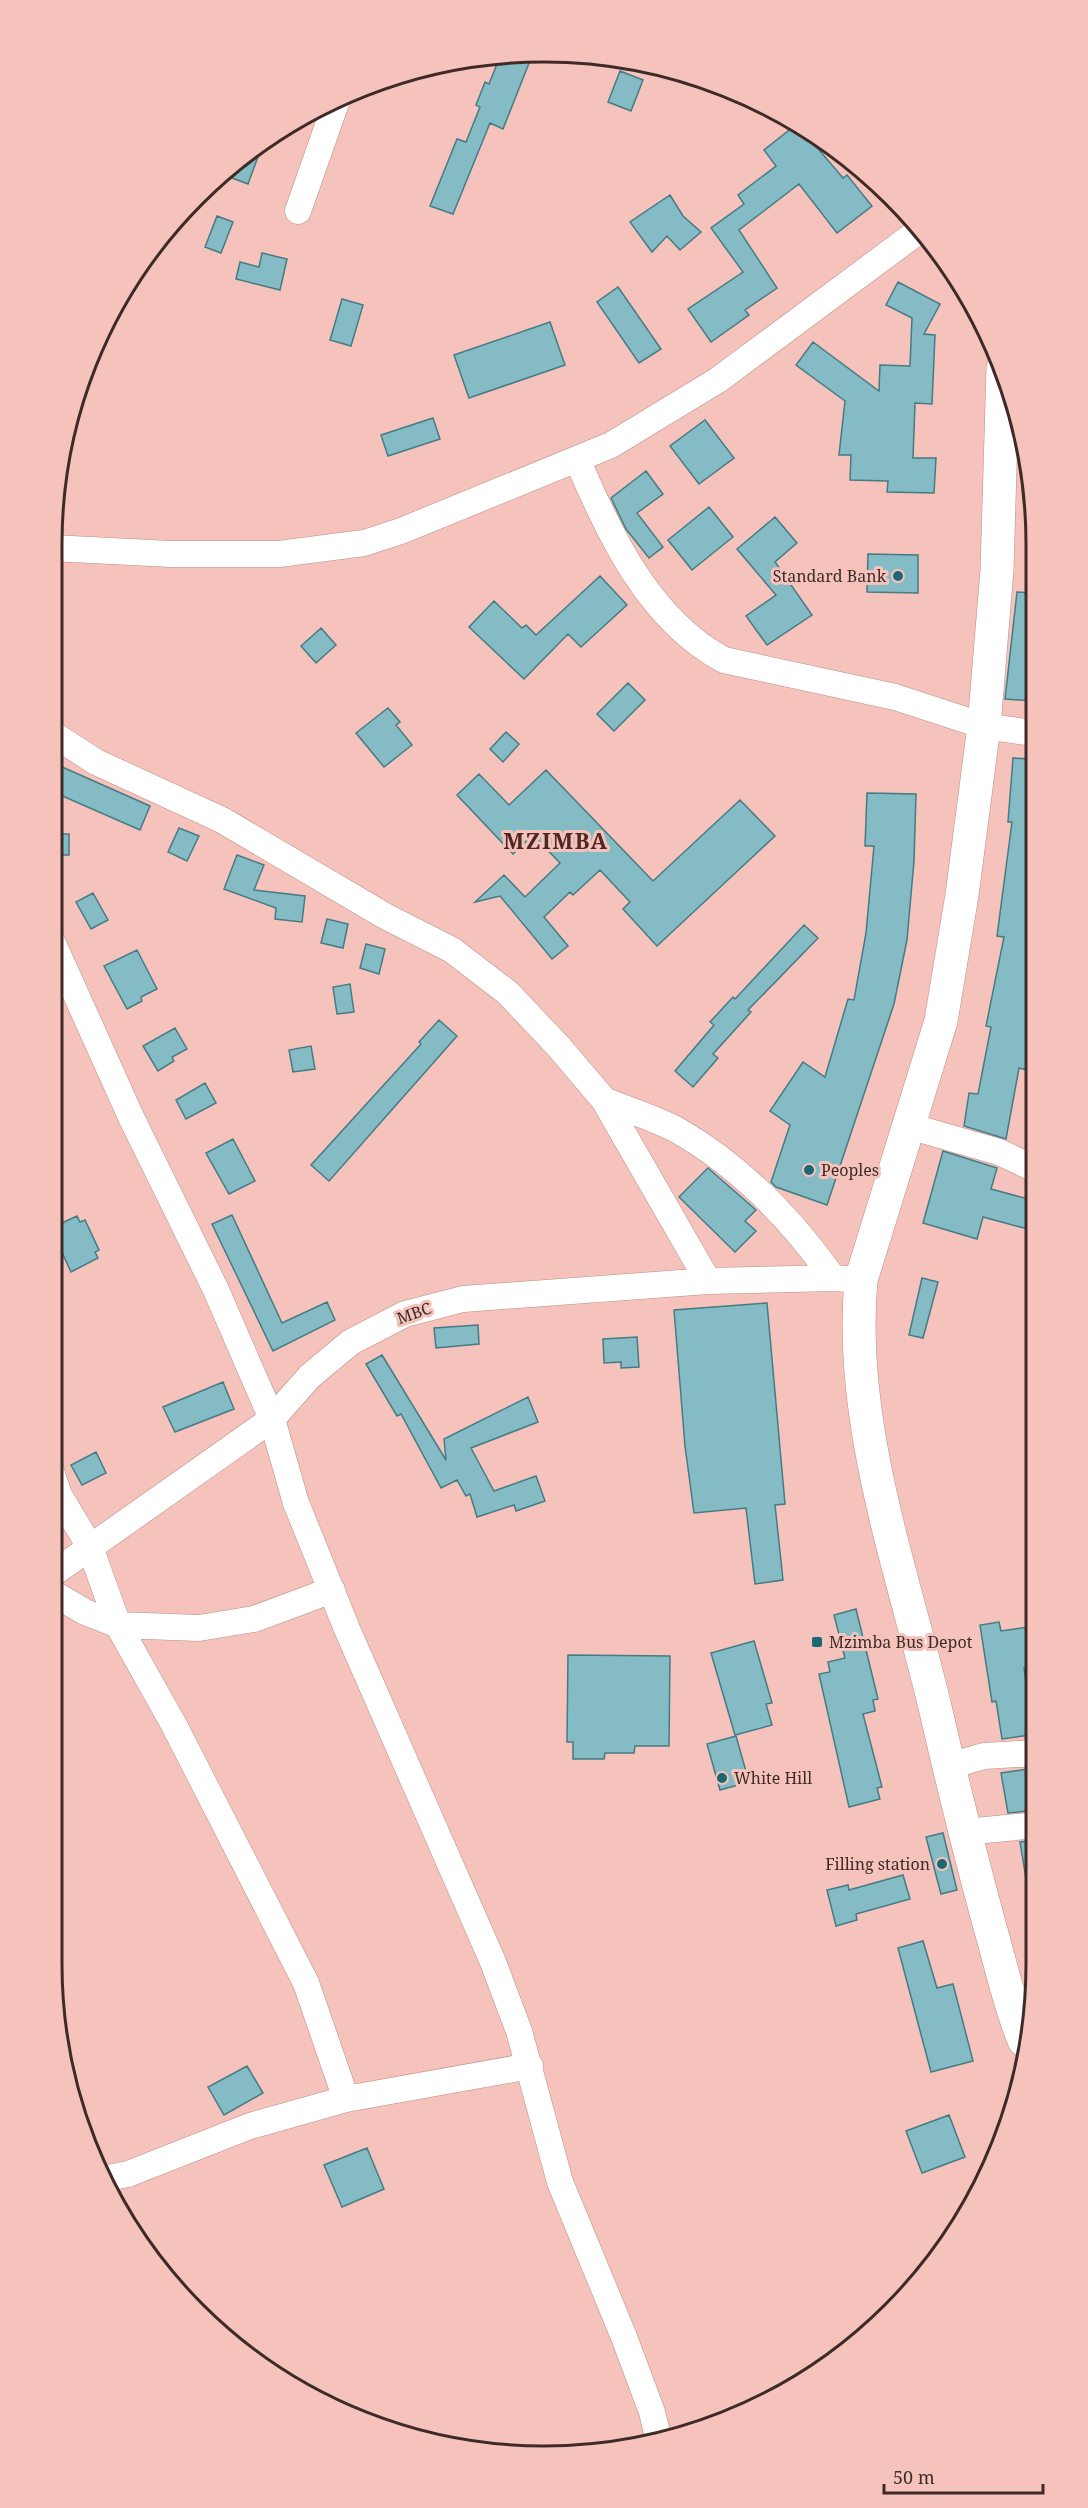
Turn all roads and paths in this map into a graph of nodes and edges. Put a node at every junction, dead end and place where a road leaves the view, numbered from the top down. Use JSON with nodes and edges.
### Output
{"nodes":[{"id":1,"x":334,"y":110,"type":"edge"},
{"id":2,"x":298,"y":211,"type":"dead end"},
{"id":3,"x":914,"y":234,"type":"edge"},
{"id":4,"x":1002,"y":393,"type":"edge"},
{"id":5,"x":577,"y":459,"type":"junction"},
{"id":6,"x":62,"y":548,"type":"edge"},
{"id":7,"x":984,"y":726,"type":"junction"},
{"id":8,"x":1026,"y":732,"type":"edge"},
{"id":9,"x":62,"y":740,"type":"edge"},
{"id":10,"x":62,"y":963,"type":"edge"},
{"id":11,"x":604,"y":1100,"type":"junction"},
{"id":12,"x":909,"y":1126,"type":"junction"},
{"id":13,"x":1026,"y":1165,"type":"edge"},
{"id":14,"x":847,"y":1279,"type":"junction"},
{"id":15,"x":708,"y":1281,"type":"junction"},
{"id":16,"x":272,"y":1419,"type":"junction"},
{"id":17,"x":62,"y":1500,"type":"edge"},
{"id":18,"x":90,"y":1547,"type":"junction"},
{"id":19,"x":62,"y":1567,"type":"edge"},
{"id":20,"x":332,"y":1590,"type":"junction"},
{"id":21,"x":62,"y":1598,"type":"edge"},
{"id":22,"x":118,"y":1625,"type":"junction"},
{"id":23,"x":1026,"y":1754,"type":"edge"},
{"id":24,"x":949,"y":1766,"type":"junction"},
{"id":25,"x":1026,"y":1827,"type":"edge"},
{"id":26,"x":965,"y":1832,"type":"junction"},
{"id":27,"x":1021,"y":2033,"type":"edge"},
{"id":28,"x":530,"y":2066,"type":"junction"},
{"id":29,"x":346,"y":2099,"type":"junction"},
{"id":30,"x":111,"y":2177,"type":"edge"},
{"id":31,"x":657,"y":2433,"type":"edge"}],
"edges":[{"from":1,"to":2,"type":"street"},
{"from":3,"to":5,"type":"street"},
{"from":4,"to":7,"type":"main road"},
{"from":5,"to":6,"type":"street"},
{"from":5,"to":7,"type":"street"},
{"from":7,"to":8,"type":"street"},
{"from":7,"to":12,"type":"main road"},
{"from":9,"to":11,"type":"street"},
{"from":10,"to":16,"type":"street"},
{"from":11,"to":14,"type":"street"},
{"from":11,"to":15,"type":"street"},
{"from":12,"to":13,"type":"street"},
{"from":12,"to":14,"type":"main road"},
{"from":14,"to":15,"type":"street","name":"MBC"},
{"from":14,"to":24,"type":"main road"},
{"from":15,"to":16,"type":"street","name":"MBC"},
{"from":16,"to":18,"type":"street","name":"MBC"},
{"from":16,"to":20,"type":"street"},
{"from":17,"to":18,"type":"street"},
{"from":18,"to":19,"type":"street","name":"MBC"},
{"from":18,"to":22,"type":"street"},
{"from":20,"to":22,"type":"street"},
{"from":20,"to":28,"type":"street"},
{"from":21,"to":22,"type":"street"},
{"from":22,"to":29,"type":"street"},
{"from":23,"to":24,"type":"street"},
{"from":24,"to":26,"type":"main road"},
{"from":25,"to":26,"type":"street"},
{"from":26,"to":27,"type":"main road"},
{"from":28,"to":29,"type":"street"},
{"from":28,"to":31,"type":"street"},
{"from":29,"to":30,"type":"street"}]}
